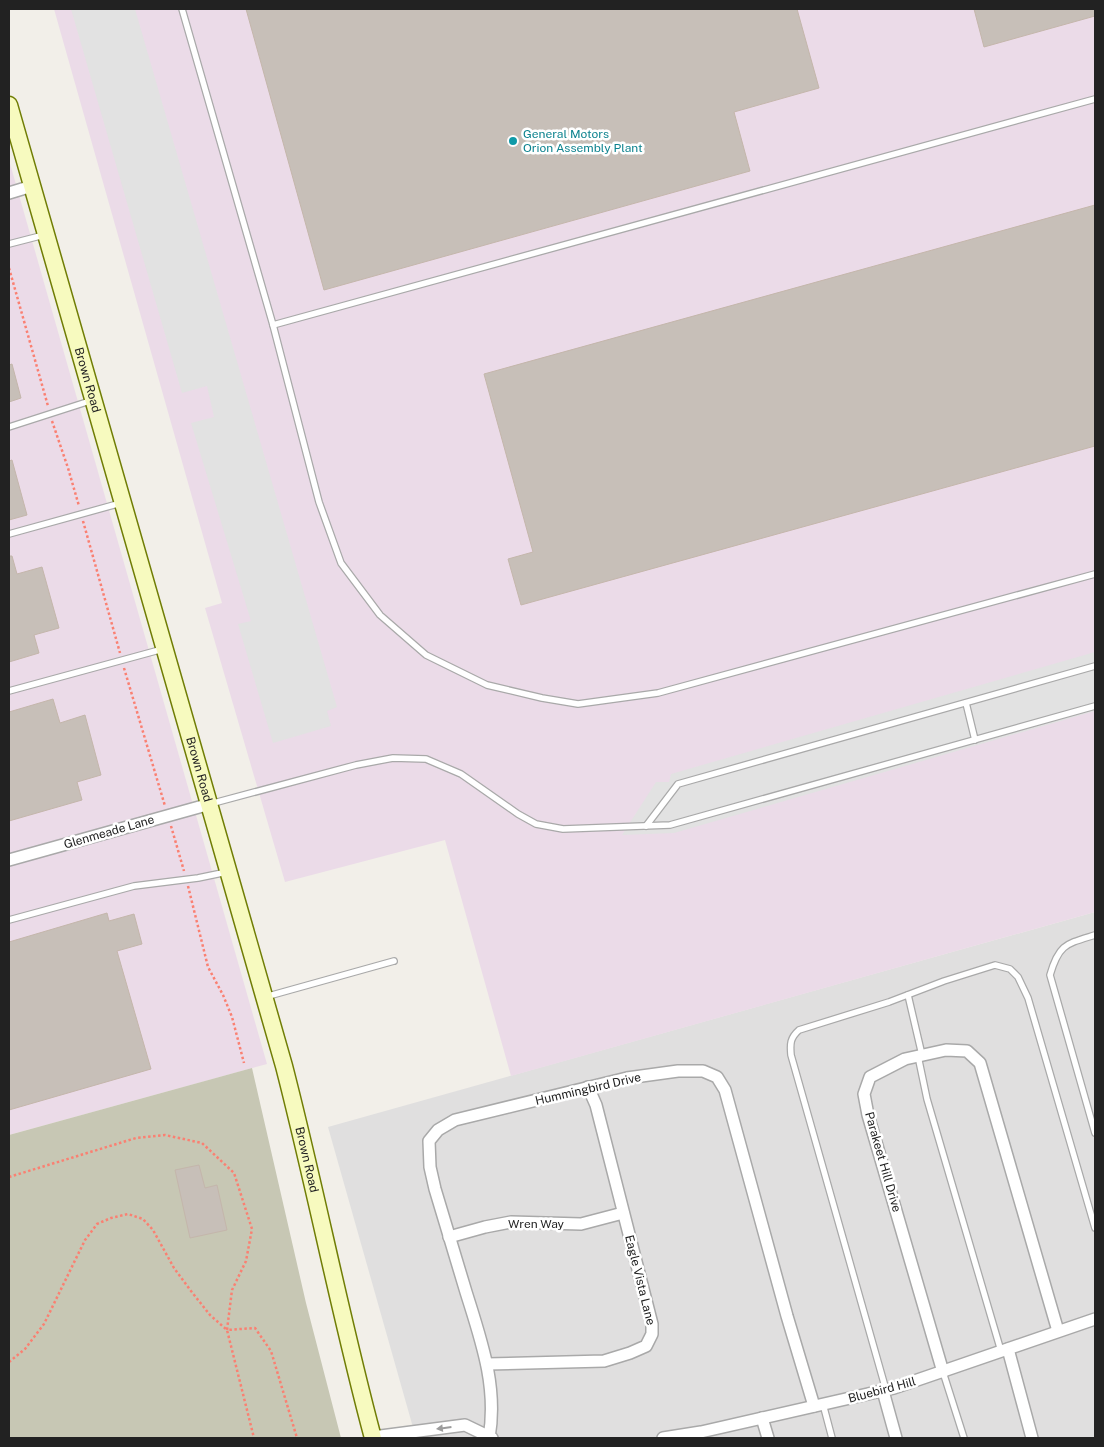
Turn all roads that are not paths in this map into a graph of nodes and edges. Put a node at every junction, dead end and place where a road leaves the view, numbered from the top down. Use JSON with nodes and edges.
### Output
{"nodes":[{"id":1,"x":182,"y":9,"type":"edge"},
{"id":2,"x":1095,"y":99,"type":"edge"},
{"id":3,"x":9,"y":105,"type":"edge"},
{"id":4,"x":32,"y":186,"type":"junction"},
{"id":5,"x":9,"y":193,"type":"edge"},
{"id":6,"x":46,"y":234,"type":"junction"},
{"id":7,"x":9,"y":244,"type":"edge"},
{"id":8,"x":274,"y":325,"type":"junction"},
{"id":9,"x":94,"y":400,"type":"junction"},
{"id":10,"x":9,"y":426,"type":"edge"},
{"id":11,"x":123,"y":503,"type":"junction"},
{"id":12,"x":9,"y":534,"type":"edge"},
{"id":13,"x":1095,"y":574,"type":"edge"},
{"id":14,"x":165,"y":648,"type":"junction"},
{"id":15,"x":1095,"y":666,"type":"edge"},
{"id":16,"x":9,"y":691,"type":"edge"},
{"id":17,"x":966,"y":703,"type":"junction"},
{"id":18,"x":1095,"y":706,"type":"edge"},
{"id":19,"x":975,"y":740,"type":"junction"},
{"id":20,"x":210,"y":804,"type":"junction"},
{"id":21,"x":646,"y":826,"type":"junction"},
{"id":22,"x":9,"y":860,"type":"edge"},
{"id":23,"x":229,"y":871,"type":"junction"},
{"id":24,"x":9,"y":920,"type":"edge"},
{"id":25,"x":1095,"y":935,"type":"edge"},
{"id":26,"x":394,"y":962,"type":"dead end"},
{"id":27,"x":908,"y":995,"type":"junction"},
{"id":28,"x":265,"y":997,"type":"junction"},
{"id":29,"x":920,"y":1056,"type":"junction"},
{"id":30,"x":588,"y":1087,"type":"junction"},
{"id":31,"x":1095,"y":1133,"type":"edge"},
{"id":32,"x":623,"y":1213,"type":"junction"},
{"id":33,"x":1095,"y":1228,"type":"edge"},
{"id":34,"x":449,"y":1237,"type":"junction"},
{"id":35,"x":1095,"y":1319,"type":"edge"},
{"id":36,"x":1058,"y":1332,"type":"junction"},
{"id":37,"x":1004,"y":1350,"type":"junction"},
{"id":38,"x":487,"y":1364,"type":"junction"},
{"id":39,"x":943,"y":1372,"type":"junction"},
{"id":40,"x":884,"y":1391,"type":"junction"},
{"id":41,"x":818,"y":1405,"type":"junction"},
{"id":42,"x":762,"y":1418,"type":"junction"},
{"id":43,"x":373,"y":1437,"type":"edge"},
{"id":44,"x":677,"y":1437,"type":"edge"},
{"id":45,"x":489,"y":1438,"type":"edge"},
{"id":46,"x":663,"y":1438,"type":"edge"},
{"id":47,"x":768,"y":1438,"type":"edge"},
{"id":48,"x":832,"y":1438,"type":"edge"},
{"id":49,"x":896,"y":1438,"type":"edge"},
{"id":50,"x":964,"y":1438,"type":"edge"},
{"id":51,"x":1032,"y":1438,"type":"edge"}],
"edges":[{"from":1,"to":8,"type":"lane"},
{"from":2,"to":8,"type":"lane"},
{"from":3,"to":4,"type":"main road","name":"Brown Road"},
{"from":4,"to":5,"type":"street"},
{"from":4,"to":6,"type":"main road","name":"Brown Road"},
{"from":6,"to":7,"type":"lane"},
{"from":6,"to":9,"type":"main road","name":"Brown Road"},
{"from":8,"to":13,"type":"lane"},
{"from":9,"to":10,"type":"lane"},
{"from":9,"to":11,"type":"main road","name":"Brown Road"},
{"from":11,"to":12,"type":"lane"},
{"from":11,"to":14,"type":"main road","name":"Brown Road"},
{"from":14,"to":16,"type":"lane"},
{"from":14,"to":20,"type":"main road","name":"Brown Road"},
{"from":15,"to":17,"type":"lane"},
{"from":17,"to":19,"type":"lane"},
{"from":17,"to":21,"type":"lane"},
{"from":18,"to":19,"type":"lane"},
{"from":19,"to":21,"type":"lane"},
{"from":20,"to":21,"type":"lane"},
{"from":20,"to":22,"type":"street","name":"Glenmeade Lane"},
{"from":20,"to":23,"type":"main road","name":"Brown Road"},
{"from":23,"to":24,"type":"lane"},
{"from":23,"to":28,"type":"main road","name":"Brown Road"},
{"from":25,"to":31,"type":"lane"},
{"from":26,"to":28,"type":"lane"},
{"from":27,"to":29,"type":"lane"},
{"from":27,"to":33,"type":"lane"},
{"from":27,"to":40,"type":"lane"},
{"from":28,"to":43,"type":"main road","name":"Brown Road"},
{"from":29,"to":36,"type":"street","name":"Parakeet Hill Drive"},
{"from":29,"to":37,"type":"lane"},
{"from":29,"to":39,"type":"street","name":"Parakeet Hill Drive"},
{"from":30,"to":32,"type":"street","name":"Eagle Vista Lane"},
{"from":30,"to":34,"type":"street","name":"Hummingbird Drive"},
{"from":30,"to":41,"type":"street","name":"Hummingbird Drive"},
{"from":32,"to":34,"type":"street","name":"Wren Way"},
{"from":32,"to":38,"type":"street","name":"Eagle Vista Lane"},
{"from":34,"to":38,"type":"street","name":"Hummingbird Drive"},
{"from":35,"to":36,"type":"street","name":"Bluebird Hill"},
{"from":36,"to":37,"type":"street","name":"Bluebird Hill"},
{"from":37,"to":39,"type":"street","name":"Bluebird Hill"},
{"from":37,"to":51,"type":"street"},
{"from":38,"to":45,"type":"street","name":"Hummingbird Drive"},
{"from":39,"to":40,"type":"street","name":"Bluebird Hill"},
{"from":39,"to":50,"type":"lane"},
{"from":40,"to":41,"type":"street","name":"Bluebird Hill"},
{"from":40,"to":49,"type":"street"},
{"from":41,"to":42,"type":"street","name":"Bluebird Hill"},
{"from":41,"to":48,"type":"lane"},
{"from":42,"to":44,"type":"street","name":"Bluebird Hill"},
{"from":42,"to":47,"type":"street"},
{"from":45,"to":43,"type":"street","one_way":true},
{"from":44,"to":46,"type":"street","name":"Bluebird Hill"}]}
